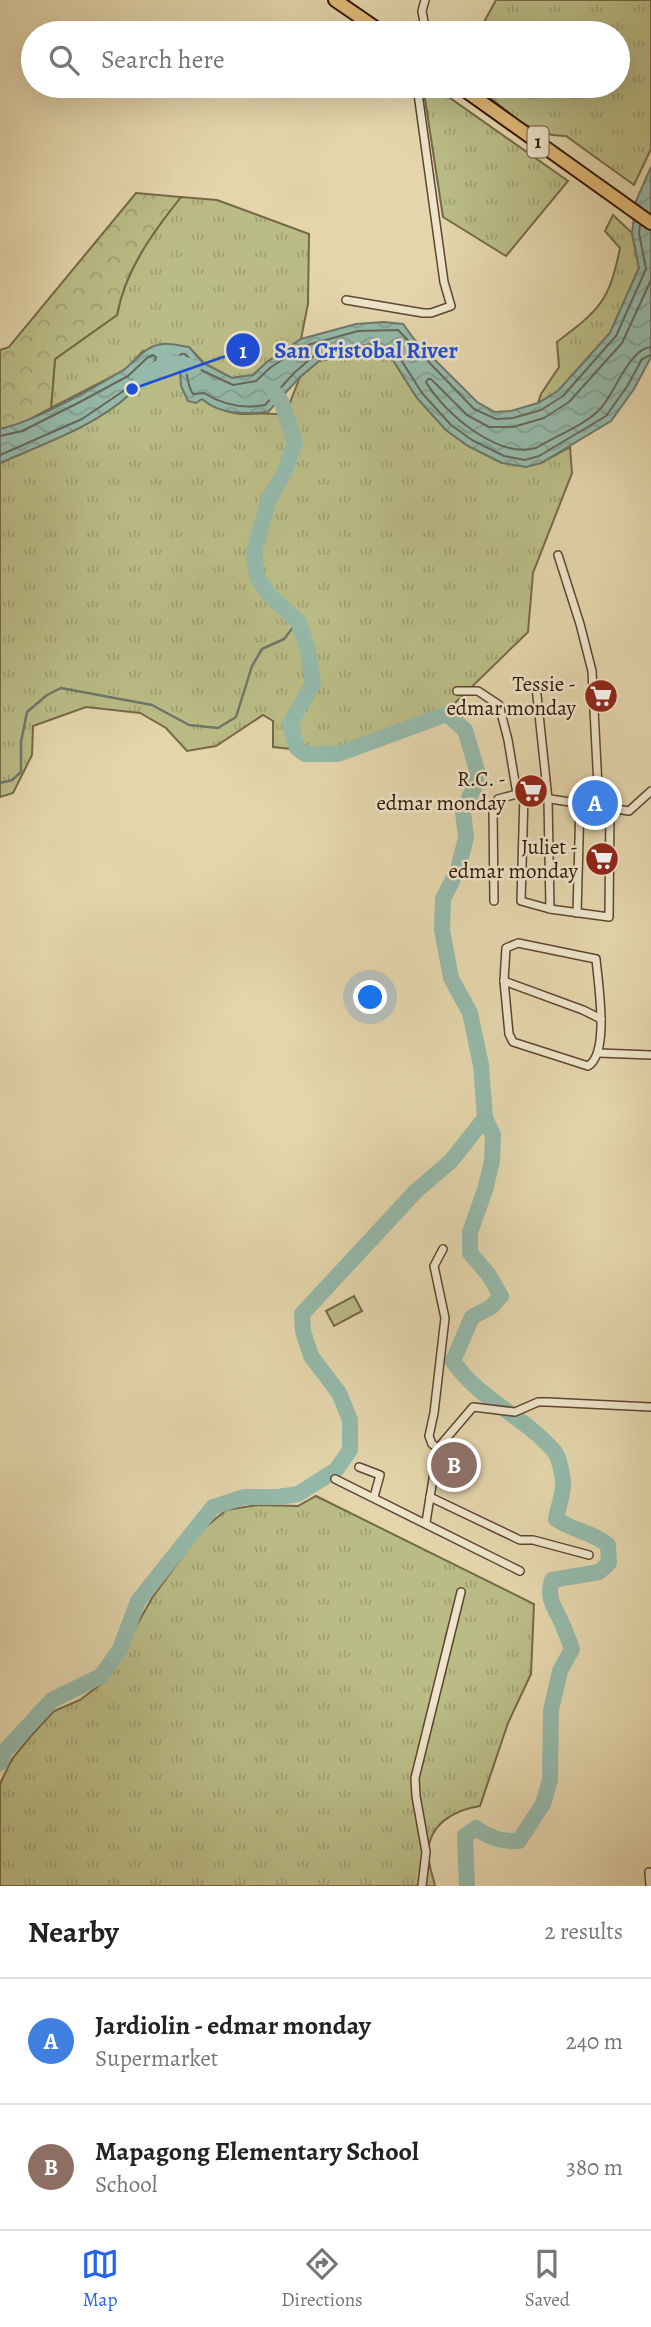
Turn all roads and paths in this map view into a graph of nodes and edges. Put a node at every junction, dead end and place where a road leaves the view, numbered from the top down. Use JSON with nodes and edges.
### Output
{"nodes":[{"id":1,"x":335,"y":0,"type":"edge"},
{"id":2,"x":425,"y":0,"type":"edge"},
{"id":3,"x":366,"y":21,"type":"edge"},
{"id":4,"x":424,"y":21,"type":"edge"},
{"id":5,"x":419,"y":98,"type":"edge"},
{"id":6,"x":476,"y":98,"type":"edge"},
{"id":7,"x":651,"y":223,"type":"edge"},
{"id":8,"x":346,"y":300,"type":"dead end"},
{"id":9,"x":558,"y":555,"type":"dead end"},
{"id":10,"x":536,"y":686,"type":"dead end"},
{"id":11,"x":457,"y":691,"type":"dead end"},
{"id":12,"x":651,"y":791,"type":"edge"},
{"id":13,"x":520,"y":794,"type":"junction"},
{"id":14,"x":548,"y":799,"type":"junction"},
{"id":15,"x":580,"y":803,"type":"junction"},
{"id":16,"x":599,"y":806,"type":"junction"},
{"id":17,"x":610,"y":808,"type":"junction"},
{"id":18,"x":494,"y":901,"type":"dead end"},
{"id":19,"x":550,"y":909,"type":"junction"},
{"id":20,"x":577,"y":914,"type":"junction"},
{"id":21,"x":504,"y":981,"type":"junction"},
{"id":22,"x":601,"y":1020,"type":"junction"},
{"id":23,"x":599,"y":1053,"type":"junction"},
{"id":24,"x":651,"y":1055,"type":"edge"},
{"id":25,"x":443,"y":1250,"type":"dead end"},
{"id":26,"x":651,"y":1407,"type":"edge"},
{"id":27,"x":438,"y":1448,"type":"junction"},
{"id":28,"x":359,"y":1467,"type":"dead end"},
{"id":29,"x":435,"y":1468,"type":"junction"},
{"id":30,"x":460,"y":1476,"type":"dead end"},
{"id":31,"x":335,"y":1479,"type":"dead end"},
{"id":32,"x":373,"y":1497,"type":"junction"},
{"id":33,"x":430,"y":1497,"type":"junction"},
{"id":34,"x":426,"y":1522,"type":"junction"},
{"id":35,"x":589,"y":1555,"type":"dead end"},
{"id":36,"x":520,"y":1571,"type":"dead end"},
{"id":37,"x":461,"y":1592,"type":"dead end"},
{"id":38,"x":649,"y":1872,"type":"dead end"},
{"id":39,"x":422,"y":1886,"type":"edge"},
{"id":40,"x":650,"y":1886,"type":"edge"}],
"edges":[{"from":1,"to":3,"type":"highway"},
{"from":2,"to":4,"type":"street"},
{"from":5,"to":8,"type":"street"},
{"from":6,"to":7,"type":"highway","number":"1"},
{"from":9,"to":16,"type":"street"},
{"from":10,"to":14,"type":"street"},
{"from":11,"to":13,"type":"street"},
{"from":12,"to":17,"type":"street"},
{"from":13,"to":14,"type":"street"},
{"from":13,"to":18,"type":"street"},
{"from":13,"to":19,"type":"street"},
{"from":14,"to":15,"type":"street"},
{"from":14,"to":19,"type":"street"},
{"from":15,"to":16,"type":"street"},
{"from":15,"to":20,"type":"street"},
{"from":16,"to":17,"type":"street"},
{"from":17,"to":20,"type":"street"},
{"from":19,"to":20,"type":"street"},
{"from":21,"to":22,"type":"street"},
{"from":21,"to":22,"type":"street"},
{"from":21,"to":23,"type":"street"},
{"from":22,"to":23,"type":"street"},
{"from":23,"to":24,"type":"street"},
{"from":25,"to":27,"type":"street"},
{"from":26,"to":27,"type":"street"},
{"from":27,"to":29,"type":"street"},
{"from":28,"to":32,"type":"street"},
{"from":29,"to":30,"type":"street"},
{"from":29,"to":33,"type":"street"},
{"from":31,"to":32,"type":"street"},
{"from":32,"to":34,"type":"street"},
{"from":33,"to":34,"type":"street"},
{"from":33,"to":35,"type":"street"},
{"from":34,"to":36,"type":"street"},
{"from":37,"to":39,"type":"street"},
{"from":38,"to":40,"type":"street"}]}
